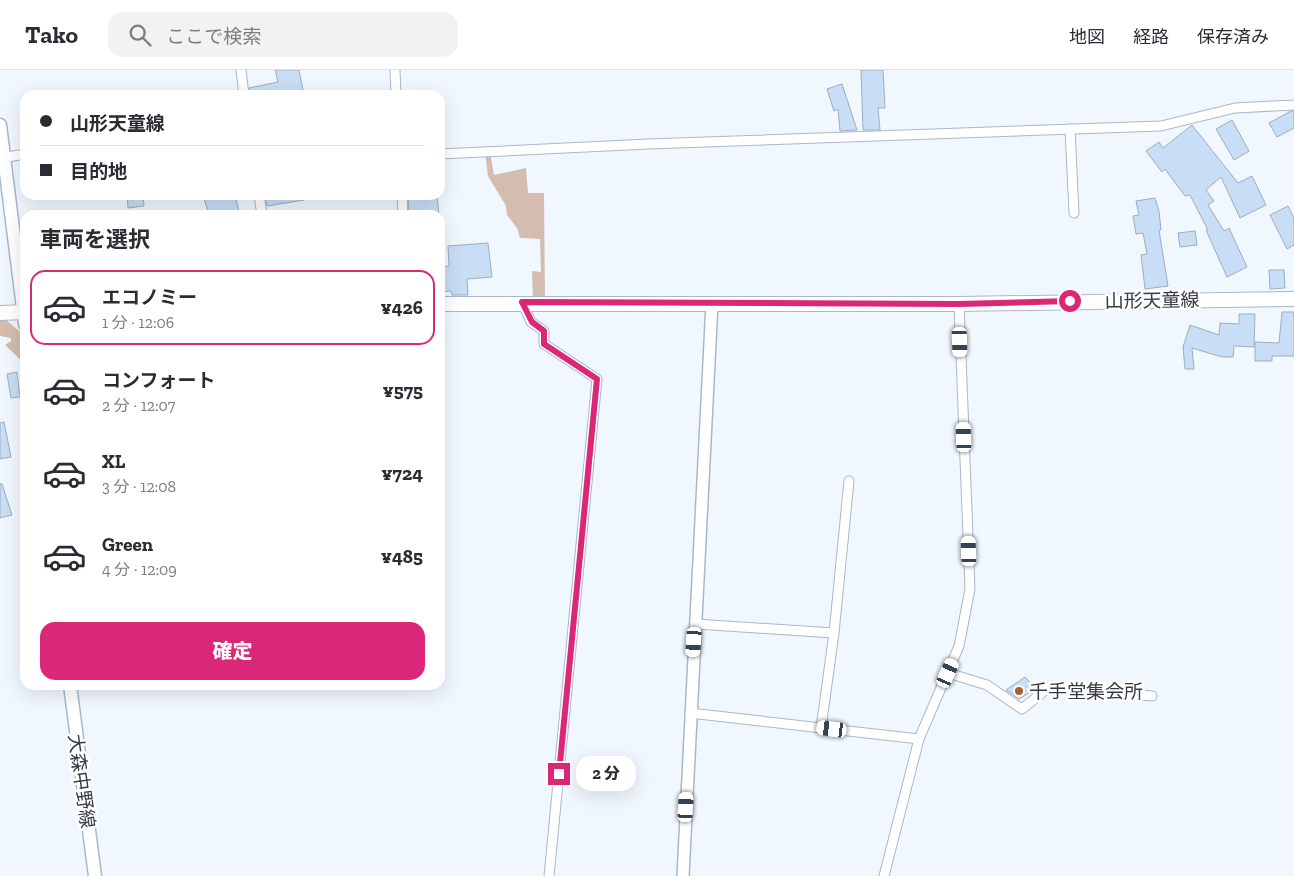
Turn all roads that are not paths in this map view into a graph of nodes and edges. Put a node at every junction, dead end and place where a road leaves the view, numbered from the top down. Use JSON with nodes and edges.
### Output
{"nodes":[{"id":1,"x":241,"y":70,"type":"edge"},
{"id":2,"x":395,"y":70,"type":"edge"},
{"id":3,"x":243,"y":90,"type":"edge"},
{"id":4,"x":396,"y":90,"type":"edge"},
{"id":5,"x":1294,"y":105,"type":"edge"},
{"id":6,"x":0,"y":125,"type":"edge"},
{"id":7,"x":1070,"y":129,"type":"junction"},
{"id":8,"x":445,"y":154,"type":"edge"},
{"id":9,"x":20,"y":155,"type":"edge"},
{"id":10,"x":2,"y":158,"type":"edge"},
{"id":11,"x":1074,"y":213,"type":"dead end"},
{"id":12,"x":20,"y":282,"type":"edge"},
{"id":13,"x":1294,"y":299,"type":"edge"},
{"id":14,"x":522,"y":302,"type":"junction"},
{"id":15,"x":712,"y":303,"type":"junction"},
{"id":16,"x":445,"y":304,"type":"edge"},
{"id":17,"x":959,"y":304,"type":"junction"},
{"id":18,"x":0,"y":313,"type":"edge"},
{"id":19,"x":20,"y":315,"type":"edge"},
{"id":20,"x":849,"y":482,"type":"dead end"},
{"id":21,"x":696,"y":624,"type":"junction"},
{"id":22,"x":834,"y":634,"type":"junction"},
{"id":23,"x":948,"y":673,"type":"junction"},
{"id":24,"x":71,"y":690,"type":"edge"},
{"id":25,"x":1152,"y":696,"type":"dead end"},
{"id":26,"x":690,"y":712,"type":"junction"},
{"id":27,"x":821,"y":728,"type":"junction"},
{"id":28,"x":919,"y":739,"type":"junction"},
{"id":29,"x":95,"y":876,"type":"edge"},
{"id":30,"x":548,"y":876,"type":"edge"},
{"id":31,"x":684,"y":876,"type":"edge"},
{"id":32,"x":884,"y":876,"type":"edge"}],
"edges":[{"from":1,"to":3,"type":"street"},
{"from":2,"to":4,"type":"street"},
{"from":5,"to":7,"type":"street"},
{"from":6,"to":10,"type":"main road"},
{"from":7,"to":8,"type":"street"},
{"from":7,"to":11,"type":"street"},
{"from":9,"to":10,"type":"street"},
{"from":10,"to":12,"type":"main road"},
{"from":13,"to":17,"type":"main road","name":"山形天童線"},
{"from":14,"to":15,"type":"main road","name":"山形天童線"},
{"from":14,"to":16,"type":"main road","name":"山形天童線"},
{"from":14,"to":30,"type":"street"},
{"from":15,"to":17,"type":"main road","name":"山形天童線"},
{"from":15,"to":21,"type":"street"},
{"from":17,"to":23,"type":"street"},
{"from":18,"to":19,"type":"main road"},
{"from":20,"to":22,"type":"street"},
{"from":21,"to":22,"type":"street"},
{"from":21,"to":26,"type":"street"},
{"from":22,"to":27,"type":"street"},
{"from":23,"to":25,"type":"street"},
{"from":23,"to":28,"type":"street"},
{"from":24,"to":29,"type":"main road","name":"大森中野線"},
{"from":26,"to":27,"type":"street"},
{"from":26,"to":31,"type":"street"},
{"from":27,"to":28,"type":"street"},
{"from":28,"to":32,"type":"street"}]}
